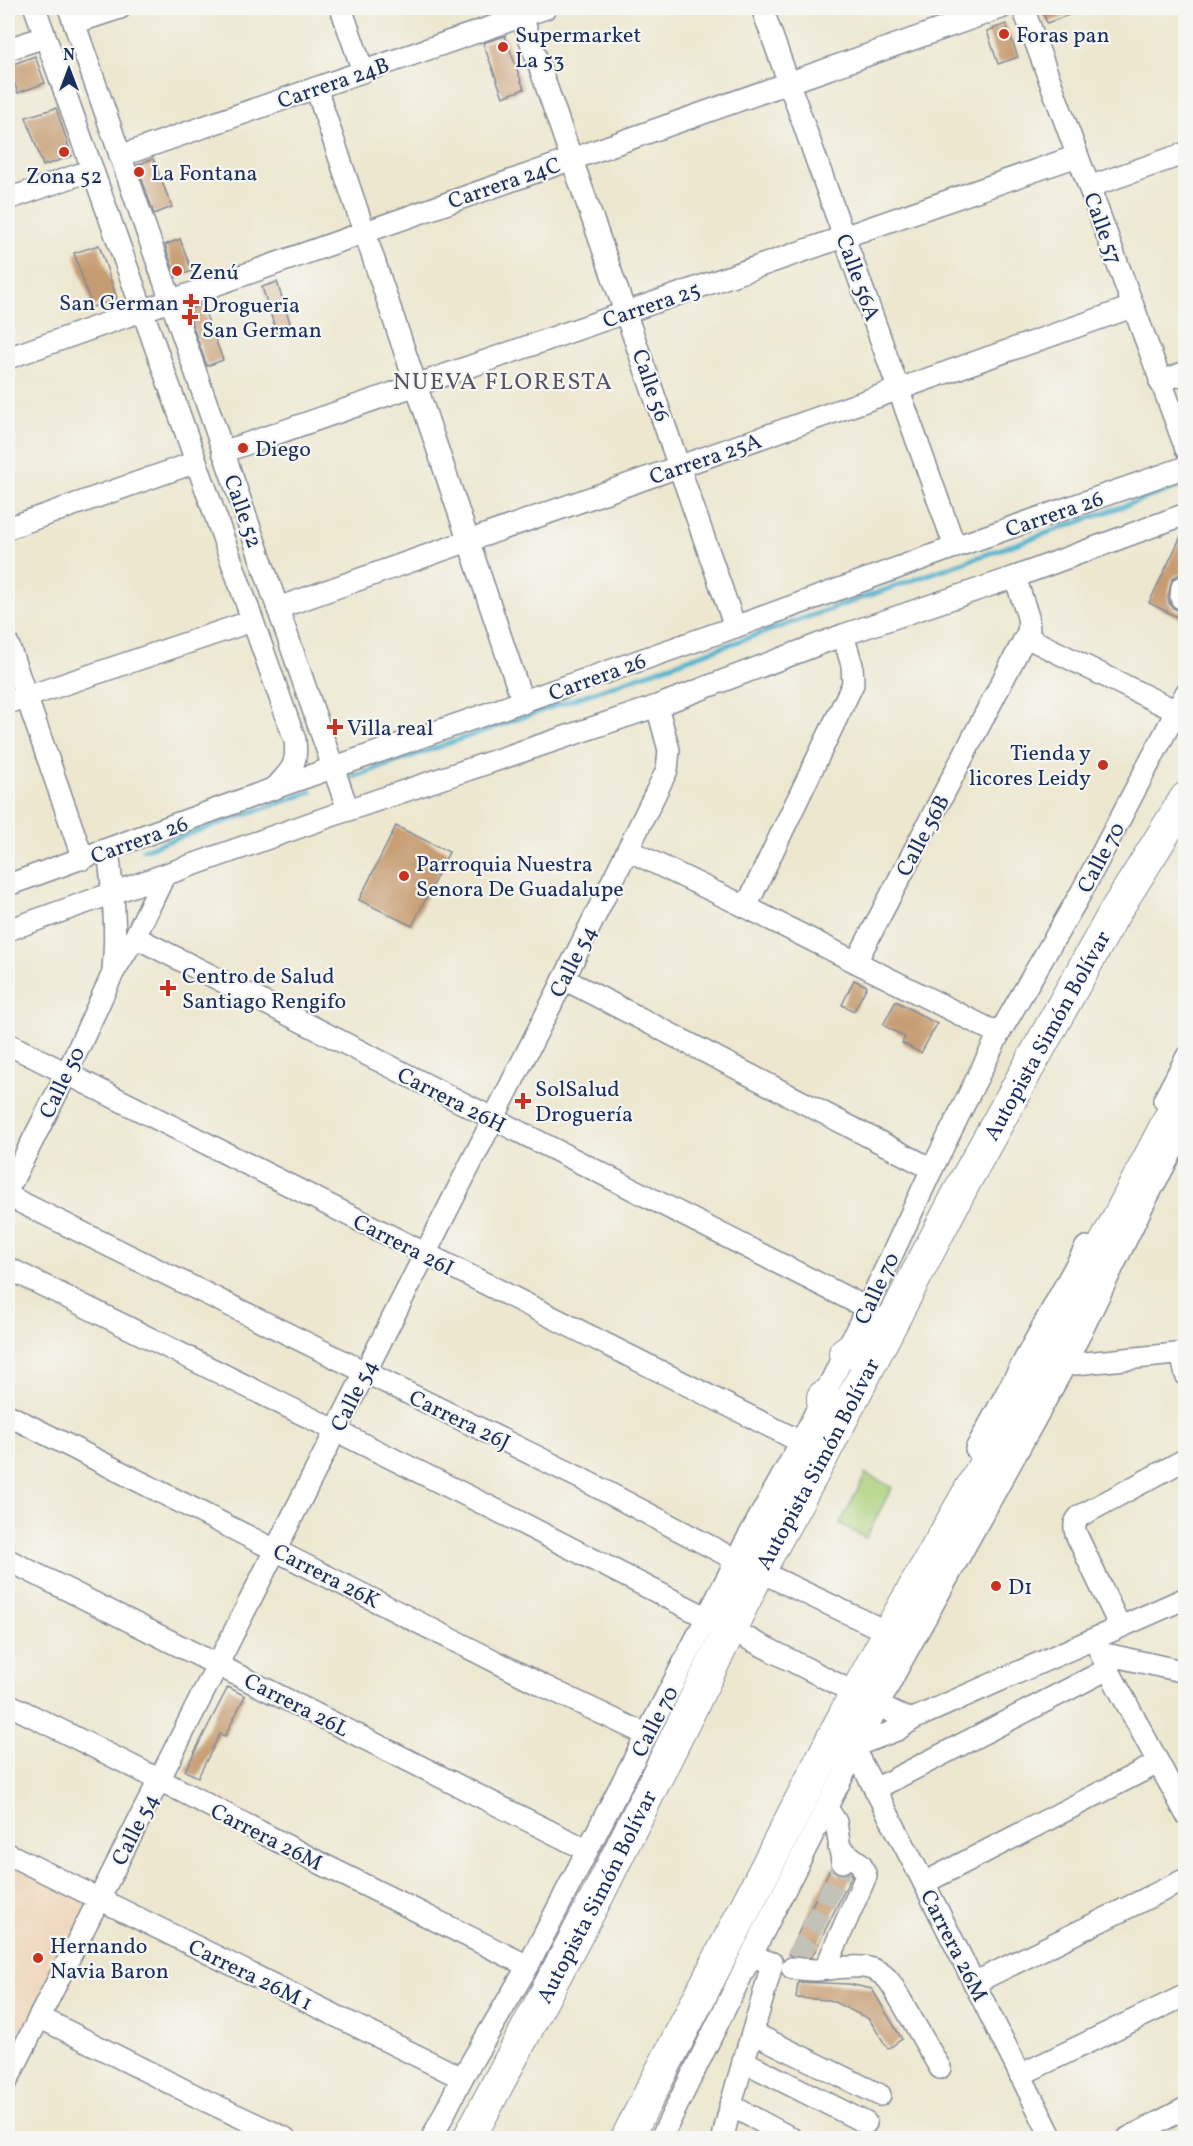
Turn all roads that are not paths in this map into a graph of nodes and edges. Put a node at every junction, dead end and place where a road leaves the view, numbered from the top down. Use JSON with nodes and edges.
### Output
{"nodes":[{"id":1,"x":35,"y":8,"type":"edge"},
{"id":2,"x":120,"y":8,"type":"edge"},
{"id":3,"x":341,"y":8,"type":"edge"},
{"id":4,"x":546,"y":8,"type":"edge"},
{"id":5,"x":762,"y":8,"type":"edge"},
{"id":6,"x":1001,"y":8,"type":"edge"},
{"id":7,"x":1023,"y":8,"type":"edge"},
{"id":8,"x":521,"y":12,"type":"edge"},
{"id":9,"x":71,"y":15,"type":"edge"},
{"id":10,"x":45,"y":37,"type":"junction"},
{"id":11,"x":8,"y":50,"type":"edge"},
{"id":12,"x":363,"y":71,"type":"junction"},
{"id":13,"x":789,"y":82,"type":"junction"},
{"id":14,"x":316,"y":88,"type":"junction"},
{"id":15,"x":1185,"y":153,"type":"edge"},
{"id":16,"x":120,"y":156,"type":"junction"},
{"id":17,"x":1077,"y":156,"type":"junction"},
{"id":18,"x":571,"y":159,"type":"junction"},
{"id":19,"x":92,"y":170,"type":"junction"},
{"id":20,"x":1089,"y":187,"type":"junction"},
{"id":21,"x":8,"y":199,"type":"edge"},
{"id":22,"x":364,"y":231,"type":"junction"},
{"id":23,"x":844,"y":237,"type":"junction"},
{"id":24,"x":170,"y":300,"type":"junction"},
{"id":25,"x":1132,"y":307,"type":"junction"},
{"id":26,"x":142,"y":310,"type":"junction"},
{"id":27,"x":627,"y":312,"type":"junction"},
{"id":28,"x":8,"y":358,"type":"edge"},
{"id":29,"x":1185,"y":372,"type":"edge"},
{"id":30,"x":1161,"y":382,"type":"junction"},
{"id":31,"x":416,"y":385,"type":"junction"},
{"id":32,"x":899,"y":389,"type":"junction"},
{"id":33,"x":1185,"y":448,"type":"edge"},
{"id":34,"x":224,"y":452,"type":"junction"},
{"id":35,"x":196,"y":462,"type":"junction"},
{"id":36,"x":680,"y":467,"type":"junction"},
{"id":37,"x":1185,"y":467,"type":"edge"},
{"id":38,"x":1182,"y":522,"type":"edge"},
{"id":39,"x":8,"y":528,"type":"edge"},
{"id":40,"x":468,"y":541,"type":"junction"},
{"id":41,"x":955,"y":547,"type":"junction"},
{"id":42,"x":1015,"y":577,"type":"junction"},
{"id":43,"x":278,"y":608,"type":"junction"},
{"id":44,"x":252,"y":621,"type":"junction"},
{"id":45,"x":735,"y":627,"type":"junction"},
{"id":46,"x":843,"y":636,"type":"junction"},
{"id":47,"x":1026,"y":637,"type":"junction"},
{"id":48,"x":8,"y":644,"type":"edge"},
{"id":49,"x":17,"y":700,"type":"edge"},
{"id":50,"x":1181,"y":702,"type":"edge"},
{"id":51,"x":523,"y":703,"type":"junction"},
{"id":52,"x":657,"y":706,"type":"junction"},
{"id":53,"x":333,"y":768,"type":"junction"},
{"id":54,"x":275,"y":789,"type":"junction"},
{"id":55,"x":1185,"y":798,"type":"edge"},
{"id":56,"x":348,"y":810,"type":"junction"},
{"id":57,"x":1185,"y":825,"type":"edge"},
{"id":58,"x":108,"y":850,"type":"junction"},
{"id":59,"x":628,"y":850,"type":"junction"},
{"id":60,"x":83,"y":859,"type":"junction"},
{"id":61,"x":164,"y":876,"type":"junction"},
{"id":62,"x":8,"y":885,"type":"edge"},
{"id":63,"x":114,"y":894,"type":"junction"},
{"id":64,"x":746,"y":907,"type":"junction"},
{"id":65,"x":8,"y":930,"type":"edge"},
{"id":66,"x":135,"y":937,"type":"junction"},
{"id":67,"x":856,"y":962,"type":"junction"},
{"id":68,"x":113,"y":973,"type":"junction"},
{"id":69,"x":564,"y":979,"type":"junction"},
{"id":70,"x":999,"y":1034,"type":"junction"},
{"id":71,"x":8,"y":1044,"type":"edge"},
{"id":72,"x":1185,"y":1058,"type":"edge"},
{"id":73,"x":67,"y":1073,"type":"junction"},
{"id":74,"x":1185,"y":1087,"type":"edge"},
{"id":75,"x":492,"y":1119,"type":"junction"},
{"id":76,"x":1185,"y":1126,"type":"edge"},
{"id":77,"x":932,"y":1169,"type":"junction"},
{"id":78,"x":8,"y":1189,"type":"edge"},
{"id":79,"x":8,"y":1197,"type":"edge"},
{"id":80,"x":1136,"y":1200,"type":"junction"},
{"id":81,"x":424,"y":1254,"type":"junction"},
{"id":82,"x":8,"y":1268,"type":"edge"},
{"id":83,"x":881,"y":1312,"type":"junction"},
{"id":84,"x":845,"y":1353,"type":"joint"},
{"id":85,"x":1183,"y":1354,"type":"edge"},
{"id":86,"x":1065,"y":1365,"type":"junction"},
{"id":87,"x":364,"y":1372,"type":"junction"},
{"id":88,"x":1185,"y":1375,"type":"edge"},
{"id":89,"x":823,"y":1397,"type":"joint"},
{"id":90,"x":8,"y":1415,"type":"edge"},
{"id":91,"x":335,"y":1431,"type":"junction"},
{"id":92,"x":812,"y":1448,"type":"junction"},
{"id":93,"x":1185,"y":1459,"type":"edge"},
{"id":94,"x":275,"y":1549,"type":"junction"},
{"id":95,"x":8,"y":1560,"type":"edge"},
{"id":96,"x":755,"y":1569,"type":"junction"},
{"id":97,"x":1185,"y":1598,"type":"edge"},
{"id":98,"x":725,"y":1626,"type":"junction"},
{"id":99,"x":1120,"y":1627,"type":"junction"},
{"id":100,"x":893,"y":1634,"type":"junction"},
{"id":101,"x":1101,"y":1654,"type":"junction"},
{"id":102,"x":217,"y":1664,"type":"junction"},
{"id":103,"x":1185,"y":1672,"type":"edge"},
{"id":104,"x":860,"y":1695,"type":"junction"},
{"id":105,"x":8,"y":1704,"type":"edge"},
{"id":106,"x":913,"y":1719,"type":"junction"},
{"id":107,"x":647,"y":1736,"type":"junction"},
{"id":108,"x":858,"y":1748,"type":"junction"},
{"id":109,"x":1158,"y":1763,"type":"junction"},
{"id":110,"x":158,"y":1779,"type":"junction"},
{"id":111,"x":875,"y":1789,"type":"junction"},
{"id":112,"x":1180,"y":1796,"type":"edge"},
{"id":113,"x":827,"y":1808,"type":"junction"},
{"id":114,"x":1185,"y":1814,"type":"edge"},
{"id":115,"x":587,"y":1850,"type":"junction"},
{"id":116,"x":8,"y":1854,"type":"edge"},
{"id":117,"x":1185,"y":1879,"type":"edge"},
{"id":118,"x":924,"y":1883,"type":"junction"},
{"id":119,"x":99,"y":1899,"type":"junction"},
{"id":120,"x":751,"y":1956,"type":"junction"},
{"id":121,"x":787,"y":1963,"type":"junction"},
{"id":122,"x":528,"y":1965,"type":"junction"},
{"id":123,"x":825,"y":1969,"type":"junction"},
{"id":124,"x":974,"y":1983,"type":"junction"},
{"id":125,"x":1185,"y":1995,"type":"edge"},
{"id":126,"x":39,"y":2017,"type":"junction"},
{"id":127,"x":753,"y":2033,"type":"junction"},
{"id":128,"x":743,"y":2061,"type":"junction"},
{"id":129,"x":940,"y":2068,"type":"dead end"},
{"id":130,"x":1020,"y":2075,"type":"junction"},
{"id":131,"x":462,"y":2078,"type":"junction"},
{"id":132,"x":8,"y":2079,"type":"edge"},
{"id":133,"x":655,"y":2081,"type":"junction"},
{"id":134,"x":683,"y":2094,"type":"junction"},
{"id":135,"x":880,"y":2095,"type":"dead end"},
{"id":136,"x":730,"y":2105,"type":"junction"},
{"id":137,"x":1185,"y":2108,"type":"edge"},
{"id":138,"x":866,"y":2123,"type":"dead end"},
{"id":139,"x":285,"y":2139,"type":"edge"},
{"id":140,"x":432,"y":2139,"type":"edge"},
{"id":141,"x":469,"y":2139,"type":"edge"},
{"id":142,"x":485,"y":2139,"type":"edge"},
{"id":143,"x":614,"y":2139,"type":"edge"},
{"id":144,"x":627,"y":2139,"type":"edge"},
{"id":145,"x":661,"y":2139,"type":"edge"},
{"id":146,"x":723,"y":2139,"type":"edge"},
{"id":147,"x":790,"y":2139,"type":"edge"},
{"id":148,"x":1052,"y":2139,"type":"edge"},
{"id":149,"x":1128,"y":2139,"type":"edge"}],
"edges":[{"from":1,"to":10,"type":"street","name":"Calle 52"},
{"from":2,"to":9,"type":"street"},
{"from":3,"to":12,"type":"street"},
{"from":4,"to":8,"type":"street","name":"Carrera 24B"},
{"from":5,"to":13,"type":"street","name":"Calle 56A"},
{"from":6,"to":13,"type":"street","name":"Carrera 24C"},
{"from":7,"to":17,"type":"street","name":"Calle 57"},
{"from":8,"to":12,"type":"street","name":"Carrera 24B"},
{"from":8,"to":18,"type":"street","name":"Calle 56"},
{"from":9,"to":16,"type":"street","name":"Calle 52"},
{"from":10,"to":11,"type":"street"},
{"from":10,"to":19,"type":"street","name":"Calle 52"},
{"from":12,"to":14,"type":"street","name":"Carrera 24B"},
{"from":13,"to":18,"type":"street","name":"Carrera 24C"},
{"from":13,"to":23,"type":"street","name":"Calle 56A"},
{"from":14,"to":16,"type":"street","name":"Carrera 24B"},
{"from":14,"to":22,"type":"street"},
{"from":15,"to":20,"type":"street"},
{"from":16,"to":24,"type":"street","name":"Calle 52"},
{"from":17,"to":20,"type":"street","name":"Calle 57"},
{"from":17,"to":23,"type":"street","name":"Carrera 25"},
{"from":18,"to":22,"type":"street","name":"Carrera 24C"},
{"from":18,"to":27,"type":"street","name":"Calle 56"},
{"from":19,"to":21,"type":"street"},
{"from":19,"to":26,"type":"street","name":"Calle 52"},
{"from":20,"to":25,"type":"street","name":"Calle 57"},
{"from":22,"to":24,"type":"street","name":"Carrera 24C"},
{"from":22,"to":31,"type":"street"},
{"from":23,"to":27,"type":"street","name":"Carrera 25"},
{"from":23,"to":32,"type":"street","name":"Calle 56A"},
{"from":24,"to":26,"type":"street","name":"Carrera 24C"},
{"from":24,"to":34,"type":"street","name":"Calle 52"},
{"from":25,"to":30,"type":"street","name":"Calle 57"},
{"from":25,"to":32,"type":"street","name":"Carrera 25A"},
{"from":26,"to":28,"type":"street","name":"Carrera 24C"},
{"from":26,"to":35,"type":"street","name":"Calle 52"},
{"from":27,"to":31,"type":"street","name":"Carrera 25"},
{"from":27,"to":36,"type":"street","name":"Calle 56"},
{"from":29,"to":30,"type":"street"},
{"from":30,"to":33,"type":"street","name":"Calle 57"},
{"from":31,"to":34,"type":"street","name":"Carrera 25"},
{"from":31,"to":40,"type":"street"},
{"from":32,"to":36,"type":"street","name":"Carrera 25A"},
{"from":32,"to":41,"type":"street","name":"Calle 56A"},
{"from":34,"to":43,"type":"street","name":"Calle 52"},
{"from":35,"to":39,"type":"street"},
{"from":35,"to":44,"type":"street","name":"Calle 52"},
{"from":36,"to":40,"type":"street","name":"Carrera 25A"},
{"from":36,"to":45,"type":"street","name":"Calle 56"},
{"from":37,"to":41,"type":"street","name":"Carrera 26"},
{"from":38,"to":42,"type":"street","name":"Carrera 26"},
{"from":40,"to":43,"type":"street","name":"Carrera 25A"},
{"from":40,"to":51,"type":"street"},
{"from":41,"to":45,"type":"street","name":"Carrera 26"},
{"from":42,"to":46,"type":"street","name":"Carrera 26"},
{"from":42,"to":47,"type":"street","name":"Calle 56B"},
{"from":43,"to":53,"type":"street","name":"Calle 52"},
{"from":44,"to":49,"type":"street"},
{"from":44,"to":54,"type":"street","name":"Calle 52"},
{"from":45,"to":51,"type":"street","name":"Carrera 26"},
{"from":46,"to":52,"type":"street","name":"Carrera 26"},
{"from":46,"to":64,"type":"street"},
{"from":47,"to":50,"type":"street"},
{"from":47,"to":67,"type":"street","name":"Calle 56B"},
{"from":48,"to":49,"type":"street"},
{"from":49,"to":60,"type":"street"},
{"from":50,"to":70,"type":"street","name":"Calle 70"},
{"from":51,"to":53,"type":"street","name":"Carrera 26"},
{"from":52,"to":56,"type":"street","name":"Carrera 26"},
{"from":52,"to":59,"type":"street","name":"Calle 54"},
{"from":53,"to":54,"type":"street","name":"Carrera 26"},
{"from":53,"to":56,"type":"street","name":"Calle 52"},
{"from":54,"to":58,"type":"street","name":"Carrera 26"},
{"from":55,"to":83,"type":"highway","name":"Autopista Simón Bolívar"},
{"from":56,"to":61,"type":"street","name":"Carrera 26"},
{"from":57,"to":96,"type":"street"},
{"from":58,"to":60,"type":"street","name":"Carrera 26"},
{"from":58,"to":63,"type":"street","name":"Calle 50"},
{"from":59,"to":64,"type":"street"},
{"from":59,"to":69,"type":"street","name":"Calle 54"},
{"from":60,"to":62,"type":"street","name":"Carrera 26"},
{"from":61,"to":63,"type":"street","name":"Carrera 26"},
{"from":61,"to":66,"type":"street","name":"Calle 50"},
{"from":63,"to":65,"type":"street","name":"Carrera 26"},
{"from":63,"to":68,"type":"street","name":"Calle 50"},
{"from":64,"to":67,"type":"street"},
{"from":66,"to":68,"type":"street","name":"Calle 50"},
{"from":66,"to":75,"type":"street","name":"Carrera 26H"},
{"from":67,"to":70,"type":"street"},
{"from":68,"to":73,"type":"street","name":"Calle 50"},
{"from":69,"to":75,"type":"street","name":"Calle 54"},
{"from":69,"to":77,"type":"street"},
{"from":70,"to":77,"type":"street","name":"Calle 70"},
{"from":71,"to":73,"type":"street","name":"Carrera 26I"},
{"from":72,"to":100,"type":"street"},
{"from":73,"to":78,"type":"street","name":"Calle 50"},
{"from":73,"to":81,"type":"street","name":"Carrera 26I"},
{"from":74,"to":80,"type":"highway"},
{"from":75,"to":81,"type":"street","name":"Calle 54"},
{"from":75,"to":83,"type":"street","name":"Carrera 26H"},
{"from":76,"to":80,"type":"street"},
{"from":77,"to":83,"type":"street","name":"Calle 70"},
{"from":79,"to":87,"type":"street","name":"Carrera 26J"},
{"from":80,"to":86,"type":"street"},
{"from":80,"to":100,"type":"highway"},
{"from":81,"to":87,"type":"street","name":"Calle 54"},
{"from":81,"to":92,"type":"street","name":"Carrera 26I"},
{"from":82,"to":91,"type":"street"},
{"from":83,"to":84,"type":"highway"},
{"from":83,"to":92,"type":"highway","name":"Autopista Simón Bolívar"},
{"from":84,"to":89,"type":"street","name":"Calle 70"},
{"from":85,"to":86,"type":"street"},
{"from":85,"to":88,"type":"street"},
{"from":86,"to":100,"type":"street"},
{"from":87,"to":91,"type":"street","name":"Calle 54"},
{"from":87,"to":96,"type":"street","name":"Carrera 26J"},
{"from":89,"to":92,"type":"highway"},
{"from":90,"to":94,"type":"street","name":"Carrera 26K"},
{"from":91,"to":94,"type":"street","name":"Calle 54"},
{"from":91,"to":98,"type":"street"},
{"from":92,"to":96,"type":"highway","name":"Autopista Simón Bolívar"},
{"from":93,"to":99,"type":"street"},
{"from":94,"to":102,"type":"street","name":"Calle 54"},
{"from":94,"to":107,"type":"street","name":"Carrera 26K"},
{"from":95,"to":102,"type":"street","name":"Carrera 26L"},
{"from":96,"to":98,"type":"highway","name":"Autopista Simón Bolívar"},
{"from":96,"to":100,"type":"street","name":"Carrera 26J"},
{"from":97,"to":99,"type":"street"},
{"from":98,"to":104,"type":"street"},
{"from":98,"to":107,"type":"street","name":"Calle 70"},
{"from":98,"to":141,"type":"highway","name":"Autopista Simón Bolívar"},
{"from":98,"to":142,"type":"street"},
{"from":99,"to":101,"type":"street"},
{"from":100,"to":104,"type":"highway"},
{"from":101,"to":103,"type":"street"},
{"from":101,"to":106,"type":"street"},
{"from":101,"to":109,"type":"street"},
{"from":101,"to":111,"type":"street"},
{"from":102,"to":110,"type":"street","name":"Calle 54"},
{"from":102,"to":115,"type":"street","name":"Carrera 26L"},
{"from":104,"to":106,"type":"street"},
{"from":104,"to":108,"type":"street"},
{"from":104,"to":133,"type":"highway"},
{"from":104,"to":143,"type":"street"},
{"from":105,"to":110,"type":"street","name":"Carrera 26M"},
{"from":106,"to":108,"type":"street"},
{"from":107,"to":115,"type":"street","name":"Calle 70"},
{"from":108,"to":111,"type":"street","name":"Carrera 26M"},
{"from":108,"to":113,"type":"street"},
{"from":109,"to":112,"type":"street"},
{"from":109,"to":118,"type":"street"},
{"from":110,"to":119,"type":"street","name":"Calle 54"},
{"from":110,"to":122,"type":"street","name":"Carrera 26M"},
{"from":111,"to":118,"type":"street","name":"Carrera 26M"},
{"from":112,"to":114,"type":"street"},
{"from":113,"to":120,"type":"street"},
{"from":113,"to":123,"type":"street"},
{"from":115,"to":122,"type":"street","name":"Calle 70"},
{"from":116,"to":119,"type":"street","name":"Carrera 26M 1"},
{"from":117,"to":124,"type":"street"},
{"from":118,"to":124,"type":"street","name":"Carrera 26M"},
{"from":119,"to":126,"type":"street","name":"Calle 54"},
{"from":119,"to":131,"type":"street","name":"Carrera 26M 1"},
{"from":120,"to":121,"type":"street"},
{"from":120,"to":134,"type":"street"},
{"from":121,"to":123,"type":"street"},
{"from":121,"to":127,"type":"street"},
{"from":122,"to":131,"type":"street","name":"Calle 70"},
{"from":123,"to":129,"type":"street"},
{"from":124,"to":130,"type":"street","name":"Carrera 26M"},
{"from":125,"to":130,"type":"street"},
{"from":126,"to":132,"type":"street","name":"Calle 54"},
{"from":126,"to":139,"type":"street"},
{"from":127,"to":128,"type":"street"},
{"from":127,"to":135,"type":"street"},
{"from":128,"to":136,"type":"street"},
{"from":128,"to":138,"type":"street"},
{"from":130,"to":148,"type":"street","name":"Carrera 26M"},
{"from":131,"to":140,"type":"street","name":"Calle 70"},
{"from":133,"to":134,"type":"street"},
{"from":133,"to":144,"type":"highway"},
{"from":134,"to":145,"type":"street"},
{"from":136,"to":146,"type":"street"},
{"from":136,"to":147,"type":"street"},
{"from":137,"to":149,"type":"street"}]}
